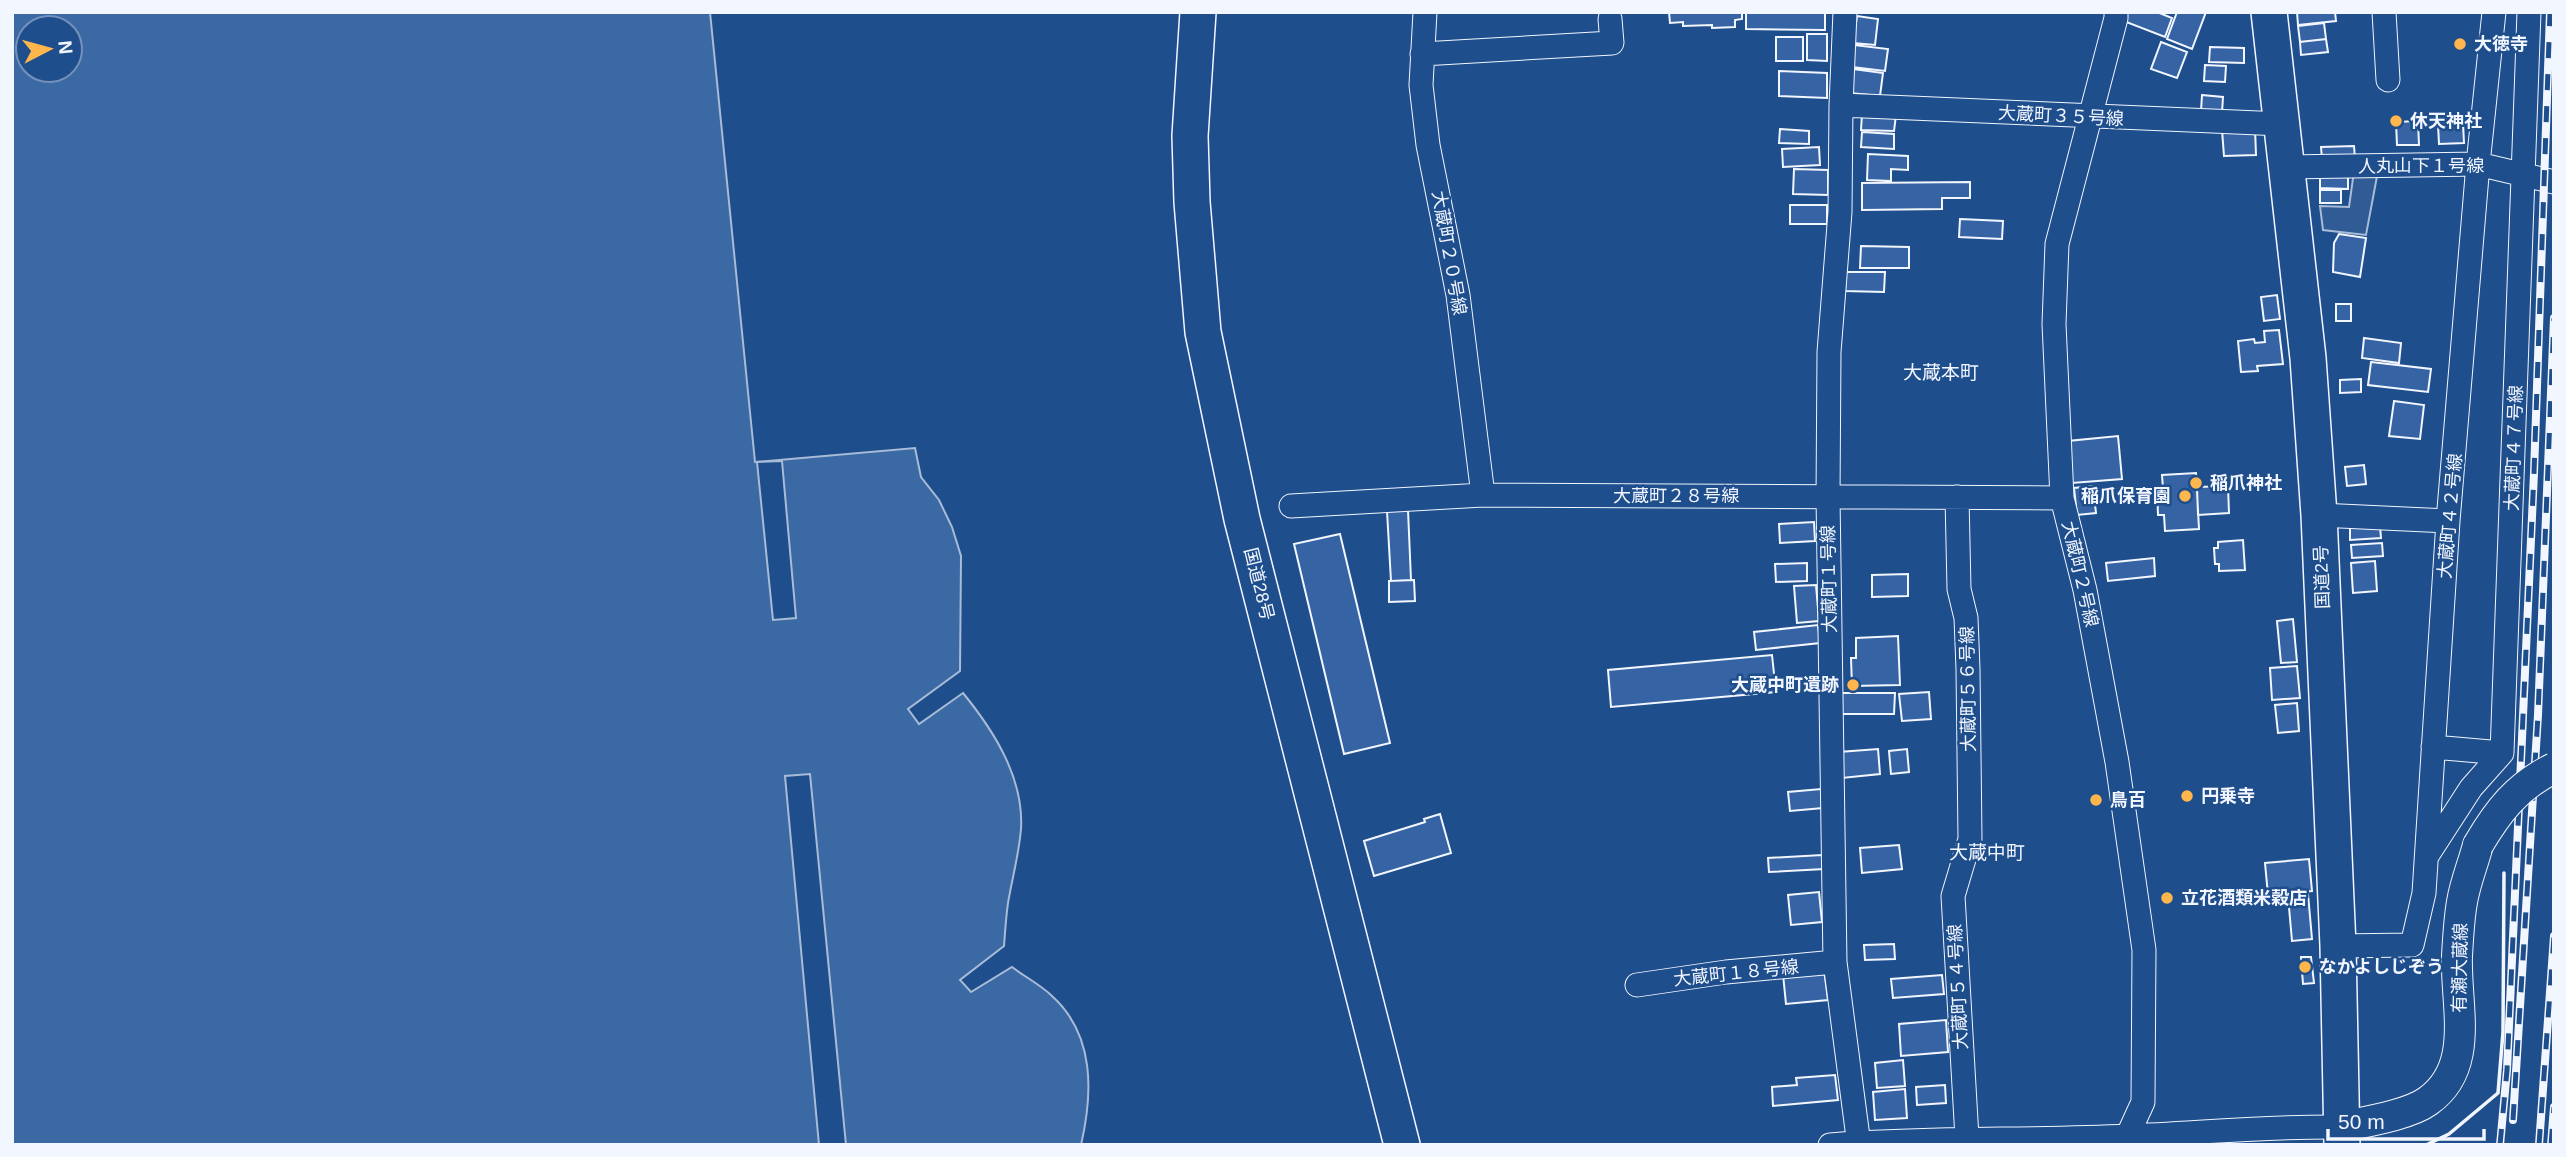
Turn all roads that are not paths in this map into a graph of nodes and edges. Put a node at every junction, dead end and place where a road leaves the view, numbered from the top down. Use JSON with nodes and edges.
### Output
{"nodes":[{"id":1,"x":1198,"y":12,"type":"edge"},
{"id":2,"x":1425,"y":12,"type":"edge"},
{"id":3,"x":1845,"y":12,"type":"edge"},
{"id":4,"x":2116,"y":12,"type":"edge"},
{"id":5,"x":2269,"y":12,"type":"edge"},
{"id":6,"x":2384,"y":12,"type":"edge"},
{"id":7,"x":2494,"y":12,"type":"edge"},
{"id":8,"x":2529,"y":12,"type":"edge"},
{"id":9,"x":1610,"y":19,"type":"dead end"},
{"id":10,"x":1422,"y":54,"type":"junction"},
{"id":11,"x":2388,"y":80,"type":"dead end"},
{"id":12,"x":1840,"y":105,"type":"junction"},
{"id":13,"x":2090,"y":117,"type":"junction"},
{"id":14,"x":2282,"y":124,"type":"junction"},
{"id":15,"x":2478,"y":164,"type":"junction"},
{"id":16,"x":2286,"y":167,"type":"junction"},
{"id":17,"x":2524,"y":173,"type":"junction"},
{"id":18,"x":2554,"y":182,"type":"edge"},
{"id":19,"x":1483,"y":495,"type":"junction"},
{"id":20,"x":1828,"y":497,"type":"junction"},
{"id":21,"x":1957,"y":497,"type":"junction"},
{"id":22,"x":2062,"y":498,"type":"junction"},
{"id":23,"x":1291,"y":506,"type":"dead end"},
{"id":24,"x":2319,"y":515,"type":"junction"},
{"id":25,"x":2448,"y":521,"type":"junction"},
{"id":26,"x":2433,"y":747,"type":"junction"},
{"id":27,"x":2502,"y":753,"type":"junction"},
{"id":28,"x":2554,"y":768,"type":"edge"},
{"id":29,"x":1970,"y":839,"type":"joint"},
{"id":30,"x":2425,"y":858,"type":"junction"},
{"id":31,"x":2338,"y":946,"type":"junction"},
{"id":32,"x":1835,"y":962,"type":"junction"},
{"id":33,"x":1637,"y":985,"type":"dead end"},
{"id":34,"x":2127,"y":1136,"type":"junction"},
{"id":35,"x":2342,"y":1136,"type":"edge"},
{"id":36,"x":1967,"y":1138,"type":"junction"},
{"id":37,"x":1858,"y":1144,"type":"edge"},
{"id":38,"x":1402,"y":1145,"type":"edge"},
{"id":39,"x":1830,"y":1145,"type":"edge"}],
"edges":[{"from":1,"to":38,"type":"highway","name":"国道28号"},
{"from":2,"to":10,"type":"street","name":"大蔵町２０号線"},
{"from":3,"to":12,"type":"street","name":"大蔵町１号線"},
{"from":4,"to":13,"type":"street","name":"大蔵町２号線"},
{"from":5,"to":14,"type":"highway","name":"国道2号"},
{"from":6,"to":11,"type":"street"},
{"from":7,"to":15,"type":"street","name":"大蔵町４２号線"},
{"from":8,"to":17,"type":"street","name":"大蔵町４７号線"},
{"from":9,"to":10,"type":"street"},
{"from":10,"to":19,"type":"street","name":"大蔵町２０号線"},
{"from":12,"to":13,"type":"street","name":"大蔵町３５号線"},
{"from":12,"to":20,"type":"street","name":"大蔵町１号線"},
{"from":13,"to":14,"type":"street","name":"大蔵町３５号線"},
{"from":13,"to":22,"type":"street","name":"大蔵町２号線"},
{"from":14,"to":16,"type":"highway","name":"国道2号"},
{"from":15,"to":16,"type":"street","name":"人丸山下１号線"},
{"from":15,"to":17,"type":"street","name":"人丸山下１号線"},
{"from":15,"to":25,"type":"street","name":"大蔵町４２号線"},
{"from":16,"to":24,"type":"highway","name":"国道2号"},
{"from":17,"to":18,"type":"street","name":"人丸山下１号線"},
{"from":17,"to":27,"type":"street","name":"大蔵町４７号線"},
{"from":19,"to":20,"type":"street","name":"大蔵町２８号線"},
{"from":19,"to":23,"type":"street","name":"大蔵町２８号線"},
{"from":20,"to":21,"type":"street","name":"大蔵町２８号線"},
{"from":20,"to":32,"type":"street","name":"大蔵町１号線"},
{"from":21,"to":22,"type":"street","name":"大蔵町２８号線"},
{"from":21,"to":29,"type":"street","name":"大蔵町５６号線"},
{"from":22,"to":34,"type":"street","name":"大蔵町２号線"},
{"from":24,"to":25,"type":"street"},
{"from":24,"to":31,"type":"highway","name":"国道2号"},
{"from":25,"to":26,"type":"street","name":"大蔵町４２号線"},
{"from":26,"to":27,"type":"street"},
{"from":26,"to":30,"type":"street","name":"大蔵町４２号線"},
{"from":27,"to":30,"type":"street"},
{"from":28,"to":35,"type":"main road","name":"有瀬大蔵線","bridge":true},
{"from":29,"to":36,"type":"street","name":"大蔵町５４号線"},
{"from":30,"to":31,"type":"street","name":"大蔵町４２号線"},
{"from":31,"to":35,"type":"highway","name":"国道2号"},
{"from":32,"to":33,"type":"street","name":"大蔵町１８号線"},
{"from":32,"to":37,"type":"street","name":"大蔵町１号線"},
{"from":34,"to":35,"type":"street"},
{"from":34,"to":36,"type":"street"},
{"from":36,"to":37,"type":"street"},
{"from":37,"to":39,"type":"street"}]}
